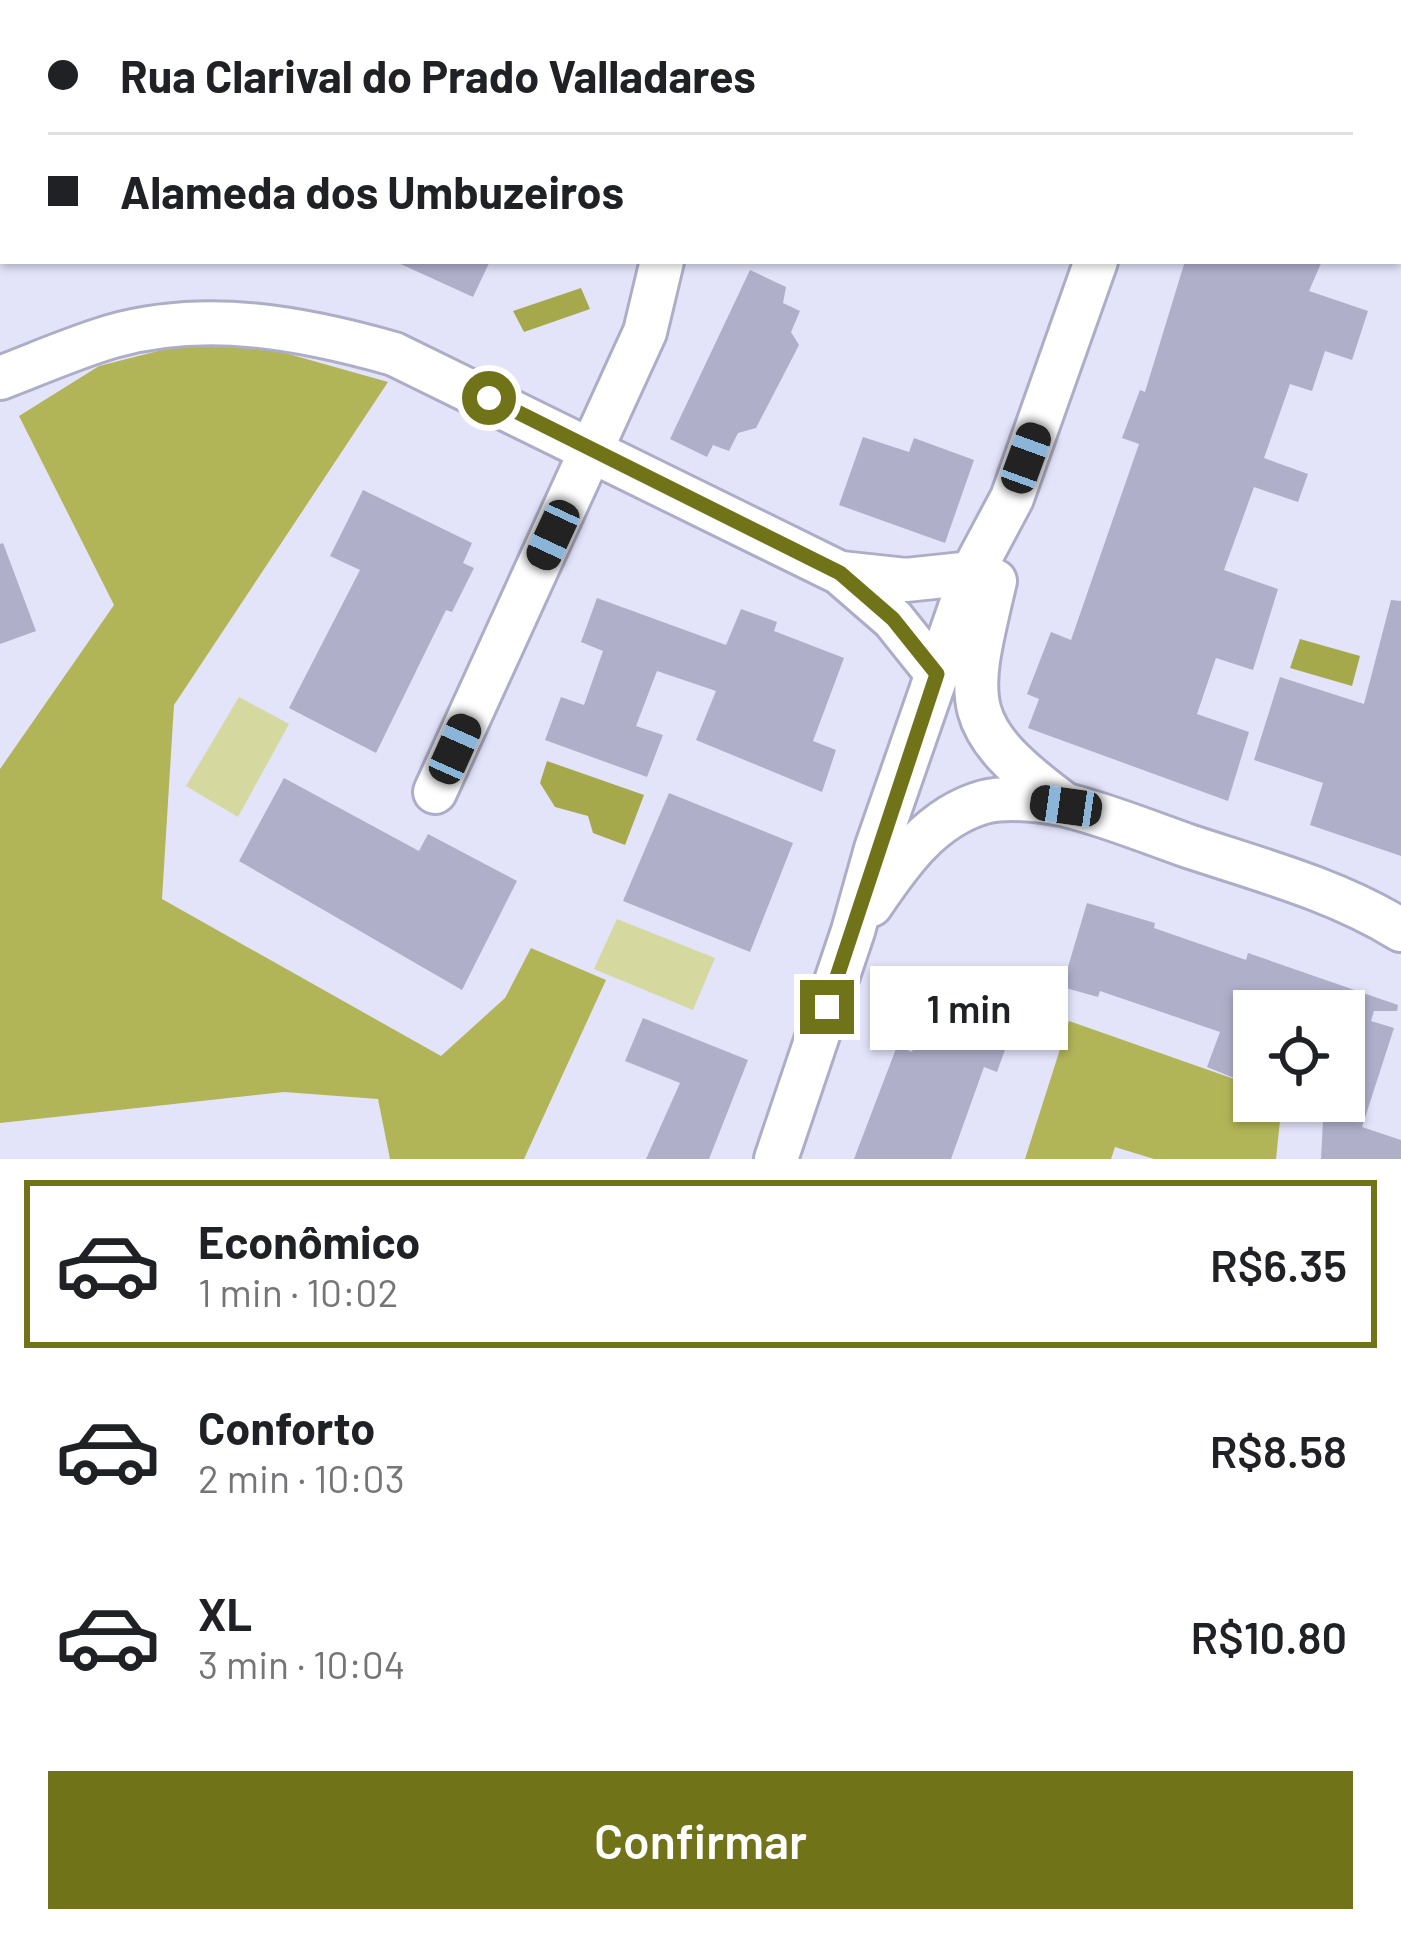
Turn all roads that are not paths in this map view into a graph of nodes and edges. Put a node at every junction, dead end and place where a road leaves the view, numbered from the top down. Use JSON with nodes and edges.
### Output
{"nodes":[{"id":1,"x":661,"y":264,"type":"edge"},
{"id":2,"x":1095,"y":264,"type":"edge"},
{"id":3,"x":0,"y":378,"type":"edge"},
{"id":4,"x":592,"y":449,"type":"junction"},
{"id":5,"x":1012,"y":498,"type":"junction"},
{"id":6,"x":840,"y":573,"type":"junction"},
{"id":7,"x":972,"y":573,"type":"junction"},
{"id":8,"x":937,"y":674,"type":"junction"},
{"id":9,"x":435,"y":792,"type":"dead end"},
{"id":10,"x":1066,"y":806,"type":"junction"},
{"id":11,"x":1308,"y":885,"type":"junction"},
{"id":12,"x":1401,"y":894,"type":"edge"},
{"id":13,"x":1401,"y":930,"type":"edge"},
{"id":14,"x":853,"y":931,"type":"junction"},
{"id":15,"x":776,"y":1159,"type":"edge"}],
"edges":[{"from":1,"to":4,"type":"street"},
{"from":2,"to":5,"type":"street"},
{"from":3,"to":4,"type":"street"},
{"from":4,"to":6,"type":"street"},
{"from":4,"to":9,"type":"street"},
{"from":5,"to":7,"type":"street"},
{"from":5,"to":10,"type":"street"},
{"from":6,"to":7,"type":"street"},
{"from":6,"to":8,"type":"street"},
{"from":7,"to":8,"type":"street"},
{"from":8,"to":14,"type":"street"},
{"from":10,"to":11,"type":"street"},
{"from":10,"to":14,"type":"street"},
{"from":11,"to":12,"type":"street"},
{"from":11,"to":13,"type":"street"},
{"from":14,"to":15,"type":"street"}]}
